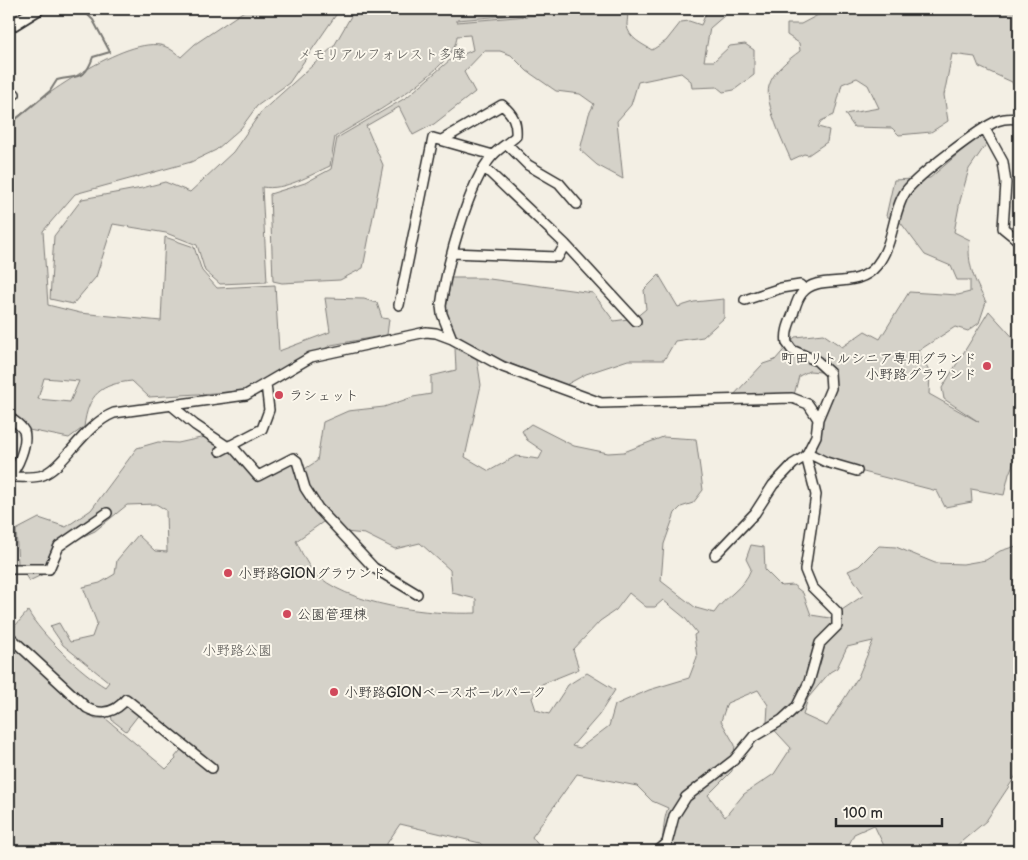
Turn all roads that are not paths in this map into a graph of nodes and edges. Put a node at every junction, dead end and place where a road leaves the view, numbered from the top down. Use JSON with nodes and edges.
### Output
{"nodes":[{"id":1,"x":15,"y":9,"type":"edge"},
{"id":2,"x":38,"y":9,"type":"edge"},
{"id":3,"x":9,"y":13,"type":"edge"},
{"id":4,"x":9,"y":27,"type":"edge"},
{"id":5,"x":1019,"y":119,"type":"edge"},
{"id":6,"x":984,"y":129,"type":"junction"},
{"id":7,"x":442,"y":140,"type":"junction"},
{"id":8,"x":507,"y":144,"type":"junction"},
{"id":9,"x":493,"y":155,"type":"junction"},
{"id":10,"x":484,"y":167,"type":"junction"},
{"id":11,"x":577,"y":204,"type":"dead end"},
{"id":12,"x":1019,"y":241,"type":"edge"},
{"id":13,"x":565,"y":244,"type":"junction"},
{"id":14,"x":452,"y":253,"type":"junction"},
{"id":15,"x":804,"y":290,"type":"junction"},
{"id":16,"x":745,"y":300,"type":"dead end"},
{"id":17,"x":399,"y":305,"type":"dead end"},
{"id":18,"x":636,"y":320,"type":"dead end"},
{"id":19,"x":452,"y":338,"type":"junction"},
{"id":20,"x":266,"y":384,"type":"junction"},
{"id":21,"x":171,"y":404,"type":"junction"},
{"id":22,"x":9,"y":417,"type":"edge"},
{"id":23,"x":818,"y":419,"type":"junction"},
{"id":24,"x":226,"y":448,"type":"junction"},
{"id":25,"x":807,"y":454,"type":"junction"},
{"id":26,"x":857,"y":471,"type":"dead end"},
{"id":27,"x":9,"y":476,"type":"edge"},
{"id":28,"x":107,"y":513,"type":"dead end"},
{"id":29,"x":715,"y":555,"type":"dead end"},
{"id":30,"x":9,"y":569,"type":"edge"},
{"id":31,"x":417,"y":594,"type":"dead end"},
{"id":32,"x":9,"y":636,"type":"edge"},
{"id":33,"x":212,"y":768,"type":"dead end"},
{"id":34,"x":658,"y":851,"type":"edge"}],
"edges":[{"from":1,"to":3,"type":"main road"},
{"from":2,"to":4,"type":"main road"},
{"from":5,"to":6,"type":"street"},
{"from":6,"to":12,"type":"street"},
{"from":6,"to":15,"type":"street"},
{"from":7,"to":8,"type":"street"},
{"from":7,"to":9,"type":"street"},
{"from":7,"to":17,"type":"street"},
{"from":8,"to":9,"type":"street"},
{"from":8,"to":11,"type":"street"},
{"from":9,"to":10,"type":"street"},
{"from":10,"to":13,"type":"street"},
{"from":10,"to":14,"type":"street"},
{"from":13,"to":14,"type":"street"},
{"from":13,"to":18,"type":"street"},
{"from":14,"to":19,"type":"street"},
{"from":15,"to":16,"type":"street"},
{"from":15,"to":23,"type":"street"},
{"from":19,"to":20,"type":"street"},
{"from":19,"to":23,"type":"street"},
{"from":20,"to":21,"type":"street"},
{"from":20,"to":24,"type":"street"},
{"from":21,"to":24,"type":"street"},
{"from":21,"to":27,"type":"street"},
{"from":22,"to":27,"type":"street"},
{"from":23,"to":25,"type":"street"},
{"from":24,"to":31,"type":"street"},
{"from":25,"to":26,"type":"street"},
{"from":25,"to":29,"type":"street"},
{"from":25,"to":34,"type":"street"},
{"from":28,"to":30,"type":"street"},
{"from":32,"to":33,"type":"street"}]}
